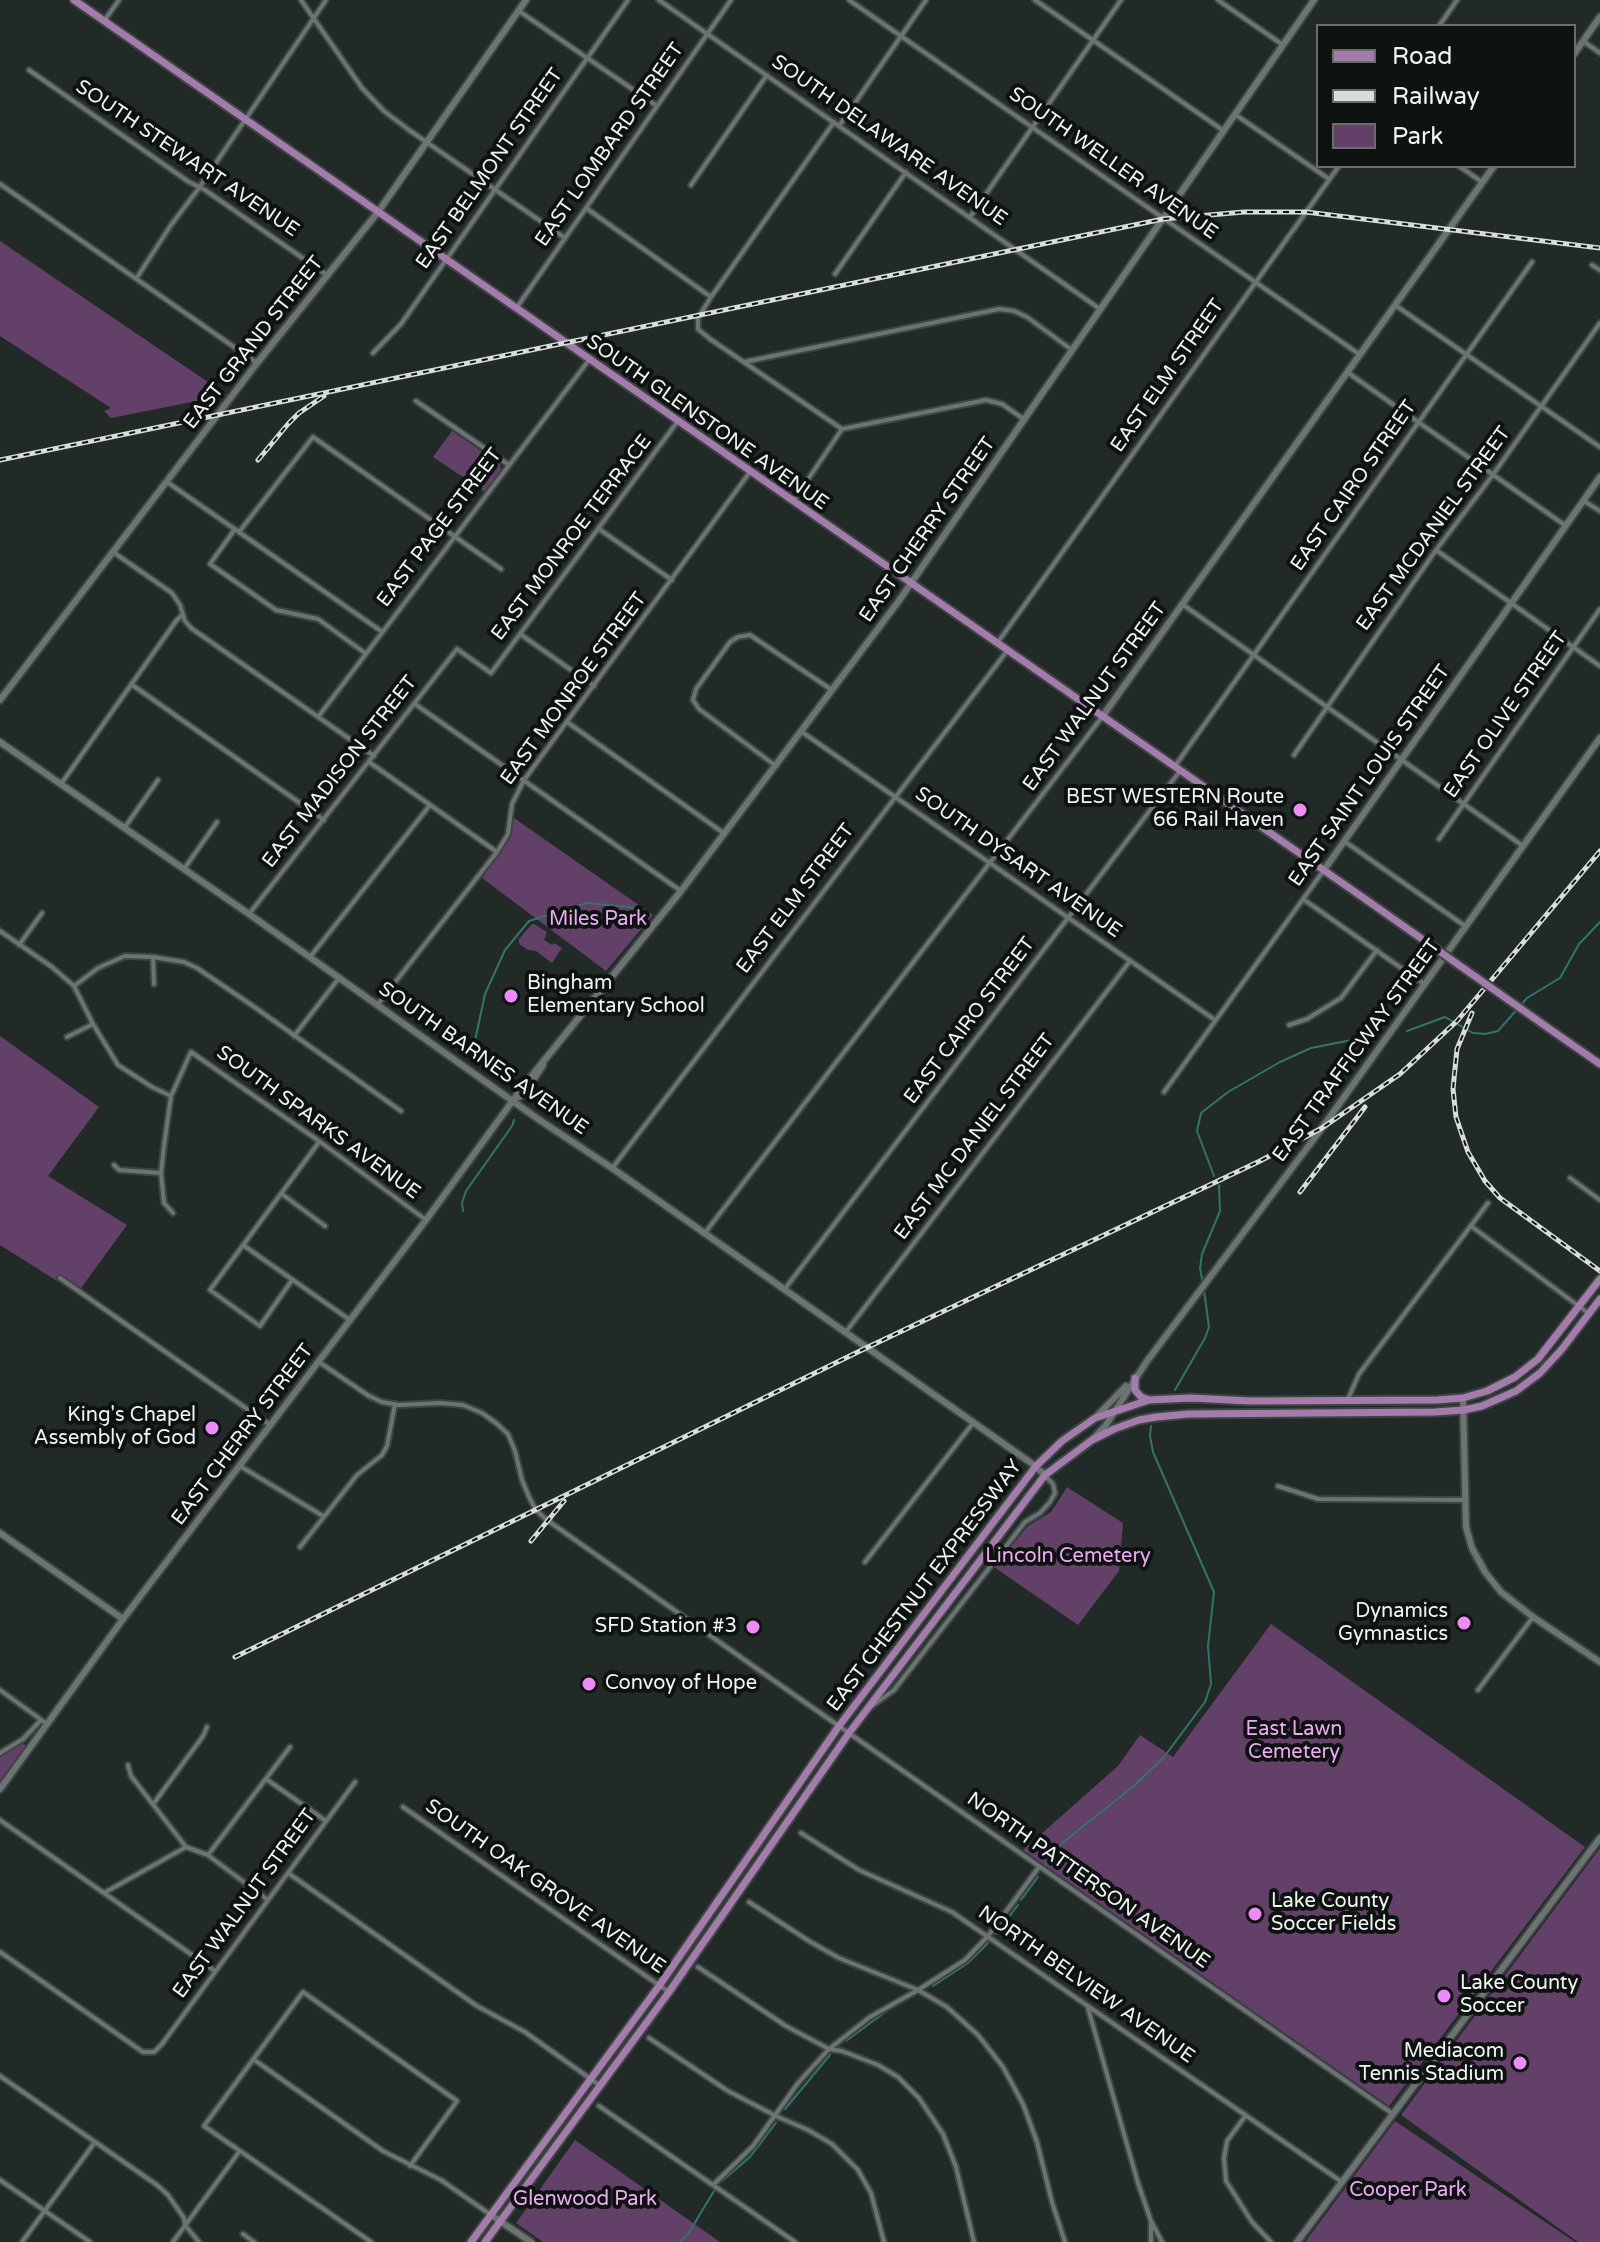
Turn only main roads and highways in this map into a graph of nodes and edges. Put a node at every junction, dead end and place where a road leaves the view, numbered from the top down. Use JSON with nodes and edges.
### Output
{"nodes":[{"id":1,"x":74,"y":0,"type":"edge"},
{"id":2,"x":1600,"y":1064,"type":"edge"},
{"id":3,"x":1600,"y":1279,"type":"edge"},
{"id":4,"x":1600,"y":1299,"type":"edge"},
{"id":5,"x":1135,"y":1378,"type":"road end"},
{"id":6,"x":1149,"y":1400,"type":"junction"},
{"id":7,"x":471,"y":2242,"type":"edge"},
{"id":8,"x":485,"y":2242,"type":"edge"}],
"edges":[{"from":1,"to":2,"type":"main road","name":"SOUTH GLENSTONE AVENUE","bridge":true},
{"from":3,"to":6,"type":"main road","name":"EAST CHESTNUT EXPRESSWAY"},
{"from":4,"to":8,"type":"main road","name":"EAST CHESTNUT EXPRESSWAY"},
{"from":5,"to":6,"type":"main road"},
{"from":6,"to":7,"type":"main road","name":"EAST CHESTNUT EXPRESSWAY"}]}
